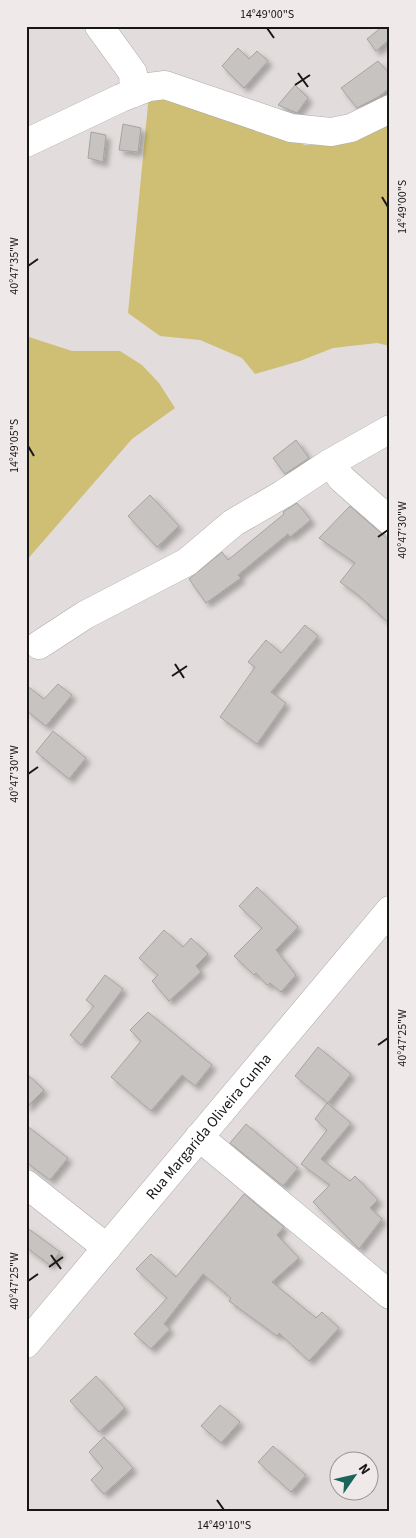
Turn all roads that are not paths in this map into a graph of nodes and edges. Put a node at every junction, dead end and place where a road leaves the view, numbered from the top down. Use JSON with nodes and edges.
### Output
{"nodes":[{"id":1,"x":99,"y":26,"type":"edge"},
{"id":2,"x":134,"y":93,"type":"junction"},
{"id":3,"x":390,"y":109,"type":"edge"},
{"id":4,"x":26,"y":143,"type":"edge"},
{"id":5,"x":390,"y":429,"type":"edge"},
{"id":6,"x":330,"y":463,"type":"junction"},
{"id":7,"x":390,"y":521,"type":"edge"},
{"id":8,"x":39,"y":645,"type":"dead end"},
{"id":9,"x":390,"y":910,"type":"edge"},
{"id":10,"x":199,"y":1137,"type":"junction"},
{"id":11,"x":26,"y":1184,"type":"edge"},
{"id":12,"x":107,"y":1248,"type":"junction"},
{"id":13,"x":390,"y":1295,"type":"edge"},
{"id":14,"x":26,"y":1344,"type":"edge"}],
"edges":[{"from":1,"to":2,"type":"street"},
{"from":2,"to":3,"type":"street"},
{"from":2,"to":4,"type":"street"},
{"from":5,"to":6,"type":"street"},
{"from":6,"to":7,"type":"street"},
{"from":6,"to":8,"type":"street"},
{"from":9,"to":10,"type":"street","name":"Rua Margarida Oliveira Cunha"},
{"from":10,"to":12,"type":"street","name":"Rua Margarida Oliveira Cunha"},
{"from":10,"to":13,"type":"street"},
{"from":11,"to":12,"type":"street"},
{"from":12,"to":14,"type":"street","name":"Rua Margarida Oliveira Cunha"}]}
